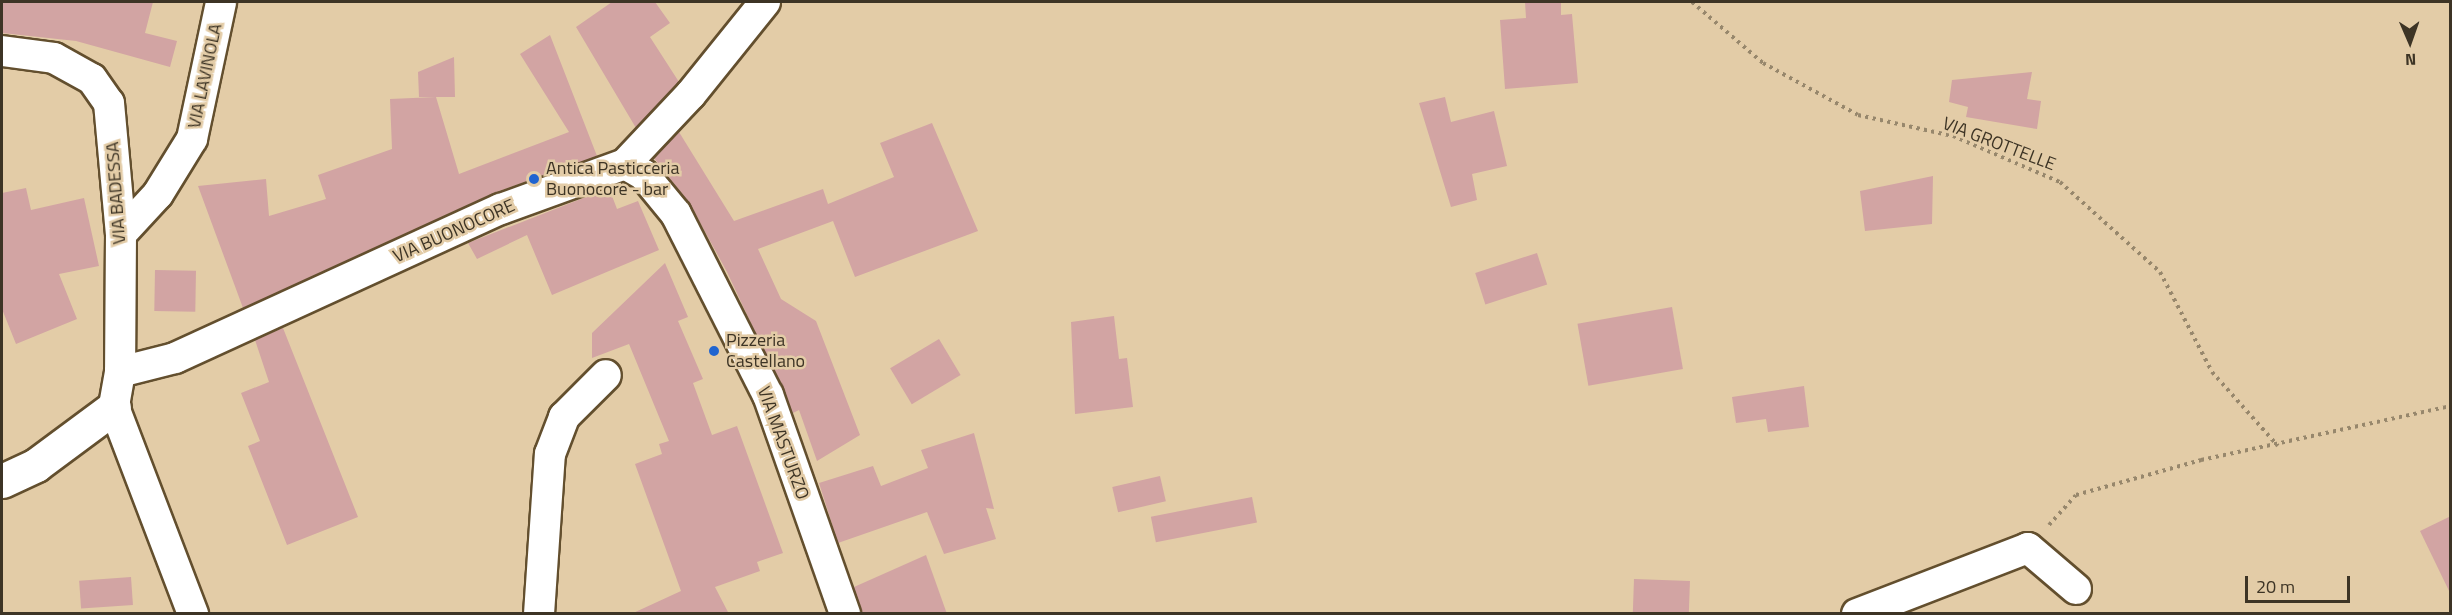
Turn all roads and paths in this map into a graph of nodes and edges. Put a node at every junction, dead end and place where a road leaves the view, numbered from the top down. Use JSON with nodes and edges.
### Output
{"nodes":[{"id":1,"x":221,"y":2,"type":"edge"},
{"id":2,"x":765,"y":2,"type":"edge"},
{"id":3,"x":1692,"y":2,"type":"edge"},
{"id":4,"x":2,"y":51,"type":"edge"},
{"id":5,"x":625,"y":164,"type":"junction"},
{"id":6,"x":121,"y":234,"type":"junction"},
{"id":7,"x":120,"y":372,"type":"junction"},
{"id":8,"x":606,"y":375,"type":"dead end"},
{"id":9,"x":2451,"y":406,"type":"edge"},
{"id":10,"x":114,"y":407,"type":"junction"},
{"id":11,"x":2278,"y":446,"type":"junction"},
{"id":12,"x":2,"y":481,"type":"edge"},
{"id":13,"x":2028,"y":548,"type":"junction"},
{"id":14,"x":2076,"y":589,"type":"dead end"},
{"id":15,"x":193,"y":614,"type":"edge"},
{"id":16,"x":538,"y":614,"type":"edge"},
{"id":17,"x":845,"y":614,"type":"edge"},
{"id":18,"x":1857,"y":614,"type":"edge"}],
"edges":[{"from":1,"to":6,"type":"street","name":"VIA LAVINOLA"},
{"from":2,"to":5,"type":"street","name":"VIA BUONOCORE"},
{"from":3,"to":11,"type":"path","name":"VIA GROTTELLE"},
{"from":4,"to":6,"type":"street","name":"VIA BADESSA"},
{"from":5,"to":7,"type":"street","name":"VIA BUONOCORE"},
{"from":5,"to":17,"type":"street","name":"VIA MASTURZO"},
{"from":6,"to":7,"type":"street","name":"VIA BADESSA"},
{"from":7,"to":10,"type":"street","name":"VIA BADESSA"},
{"from":8,"to":16,"type":"street"},
{"from":9,"to":11,"type":"path"},
{"from":10,"to":12,"type":"street"},
{"from":10,"to":15,"type":"street"},
{"from":11,"to":13,"type":"path"},
{"from":13,"to":14,"type":"street"},
{"from":13,"to":18,"type":"street"}]}
